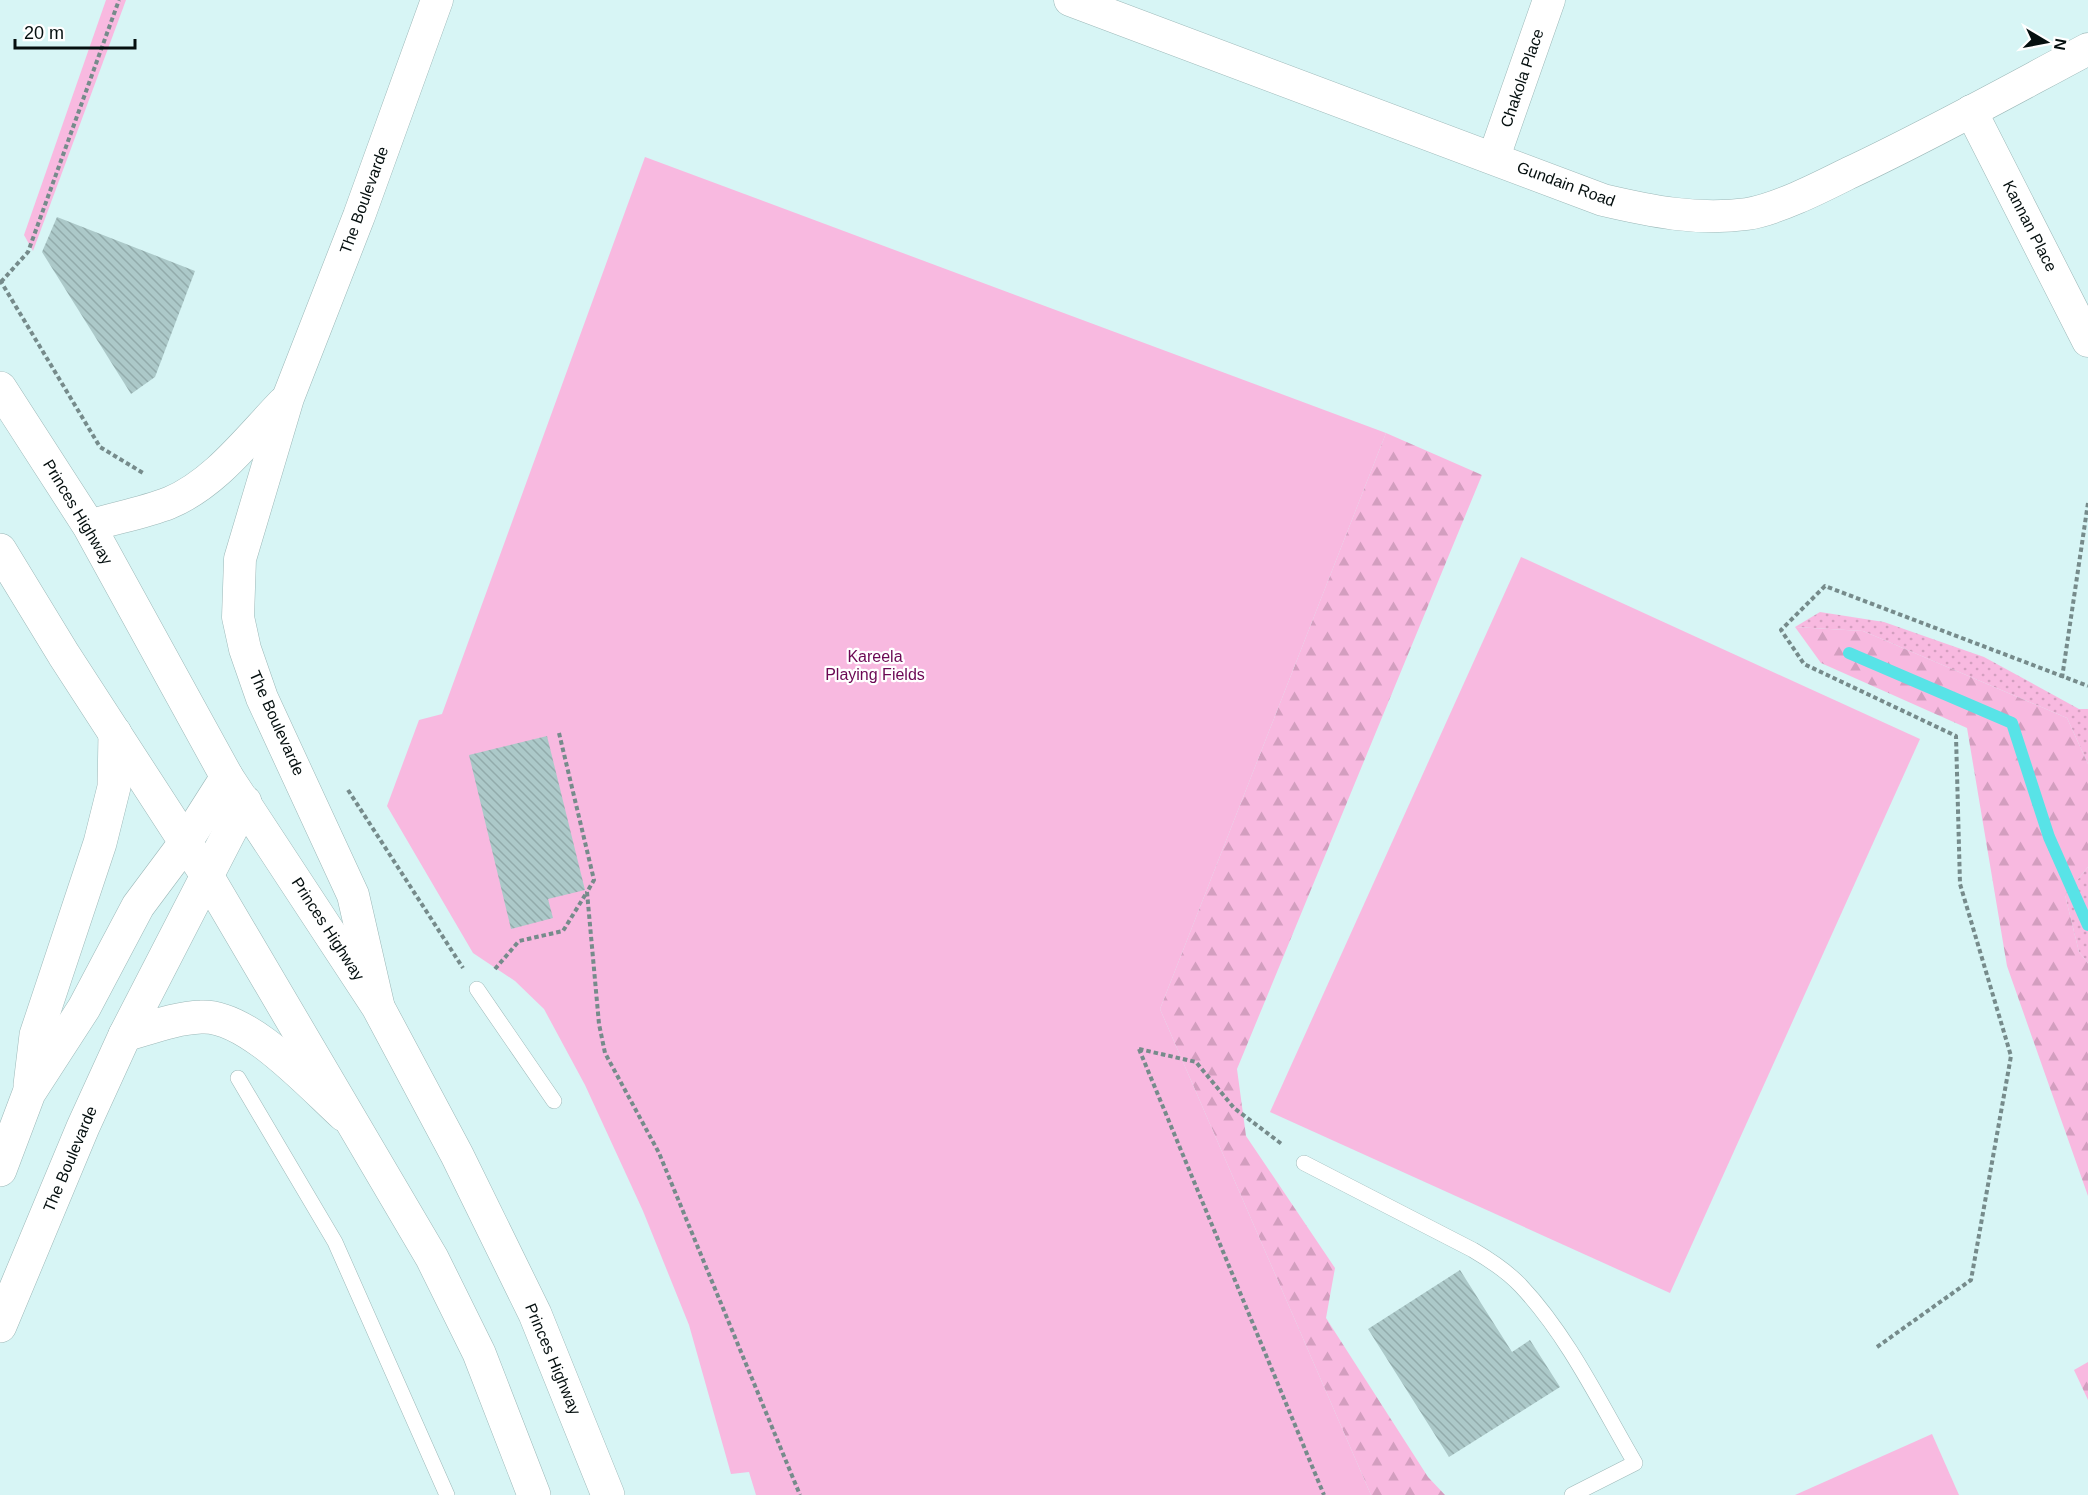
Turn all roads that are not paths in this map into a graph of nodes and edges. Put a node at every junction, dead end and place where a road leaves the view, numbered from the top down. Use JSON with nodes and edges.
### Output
{"nodes":[{"id":1,"x":437,"y":0,"type":"edge"},
{"id":2,"x":1070,"y":0,"type":"edge"},
{"id":3,"x":1549,"y":0,"type":"edge"},
{"id":4,"x":2088,"y":49,"type":"edge"},
{"id":5,"x":1971,"y":111,"type":"junction"},
{"id":6,"x":1494,"y":157,"type":"junction"},
{"id":7,"x":2088,"y":341,"type":"edge"},
{"id":8,"x":0,"y":388,"type":"edge"},
{"id":9,"x":288,"y":398,"type":"junction"},
{"id":10,"x":89,"y":526,"type":"junction"},
{"id":11,"x":0,"y":550,"type":"edge"},
{"id":12,"x":115,"y":733,"type":"junction"},
{"id":13,"x":236,"y":790,"type":"junction"},
{"id":14,"x":185,"y":843,"type":"junction"},
{"id":15,"x":206,"y":874,"type":"junction"},
{"id":16,"x":477,"y":989,"type":"road end"},
{"id":17,"x":378,"y":1007,"type":"junction"},
{"id":18,"x":125,"y":1035,"type":"junction"},
{"id":19,"x":238,"y":1078,"type":"dead end"},
{"id":20,"x":29,"y":1093,"type":"junction"},
{"id":21,"x":554,"y":1101,"type":"dead end"},
{"id":22,"x":352,"y":1122,"type":"junction"},
{"id":23,"x":1304,"y":1163,"type":"road end"},
{"id":24,"x":0,"y":1170,"type":"edge"},
{"id":25,"x":0,"y":1326,"type":"edge"},
{"id":26,"x":447,"y":1495,"type":"edge"},
{"id":27,"x":534,"y":1495,"type":"edge"},
{"id":28,"x":608,"y":1495,"type":"edge"},
{"id":29,"x":1572,"y":1495,"type":"edge"}],
"edges":[{"from":1,"to":9,"type":"street","name":"The Boulevarde"},
{"from":2,"to":6,"type":"street","name":"Gundain Road"},
{"from":3,"to":6,"type":"street","name":"Chakola Place"},
{"from":4,"to":5,"type":"street","name":"Gundain Road"},
{"from":5,"to":6,"type":"street","name":"Gundain Road"},
{"from":5,"to":7,"type":"street","name":"Kannan Place"},
{"from":8,"to":10,"type":"main road","name":"Princes Highway"},
{"from":9,"to":10,"type":"street","name":"The Boulevarde"},
{"from":9,"to":17,"type":"street","name":"The Boulevarde"},
{"from":10,"to":13,"type":"main road","name":"Princes Highway"},
{"from":11,"to":12,"type":"main road"},
{"from":12,"to":14,"type":"main road"},
{"from":12,"to":20,"type":"main road"},
{"from":13,"to":14,"type":"main road"},
{"from":13,"to":15,"type":"main road","name":"The Boulevarde"},
{"from":13,"to":17,"type":"main road","name":"Princes Highway"},
{"from":14,"to":15,"type":"main road"},
{"from":14,"to":20,"type":"main road"},
{"from":15,"to":18,"type":"main road","name":"The Boulevarde"},
{"from":15,"to":22,"type":"main road"},
{"from":16,"to":21,"type":"lane"},
{"from":17,"to":28,"type":"main road","name":"Princes Highway"},
{"from":18,"to":22,"type":"main road"},
{"from":18,"to":25,"type":"main road","name":"The Boulevarde"},
{"from":19,"to":26,"type":"lane"},
{"from":20,"to":24,"type":"main road"},
{"from":22,"to":27,"type":"main road"},
{"from":23,"to":29,"type":"lane"}]}
